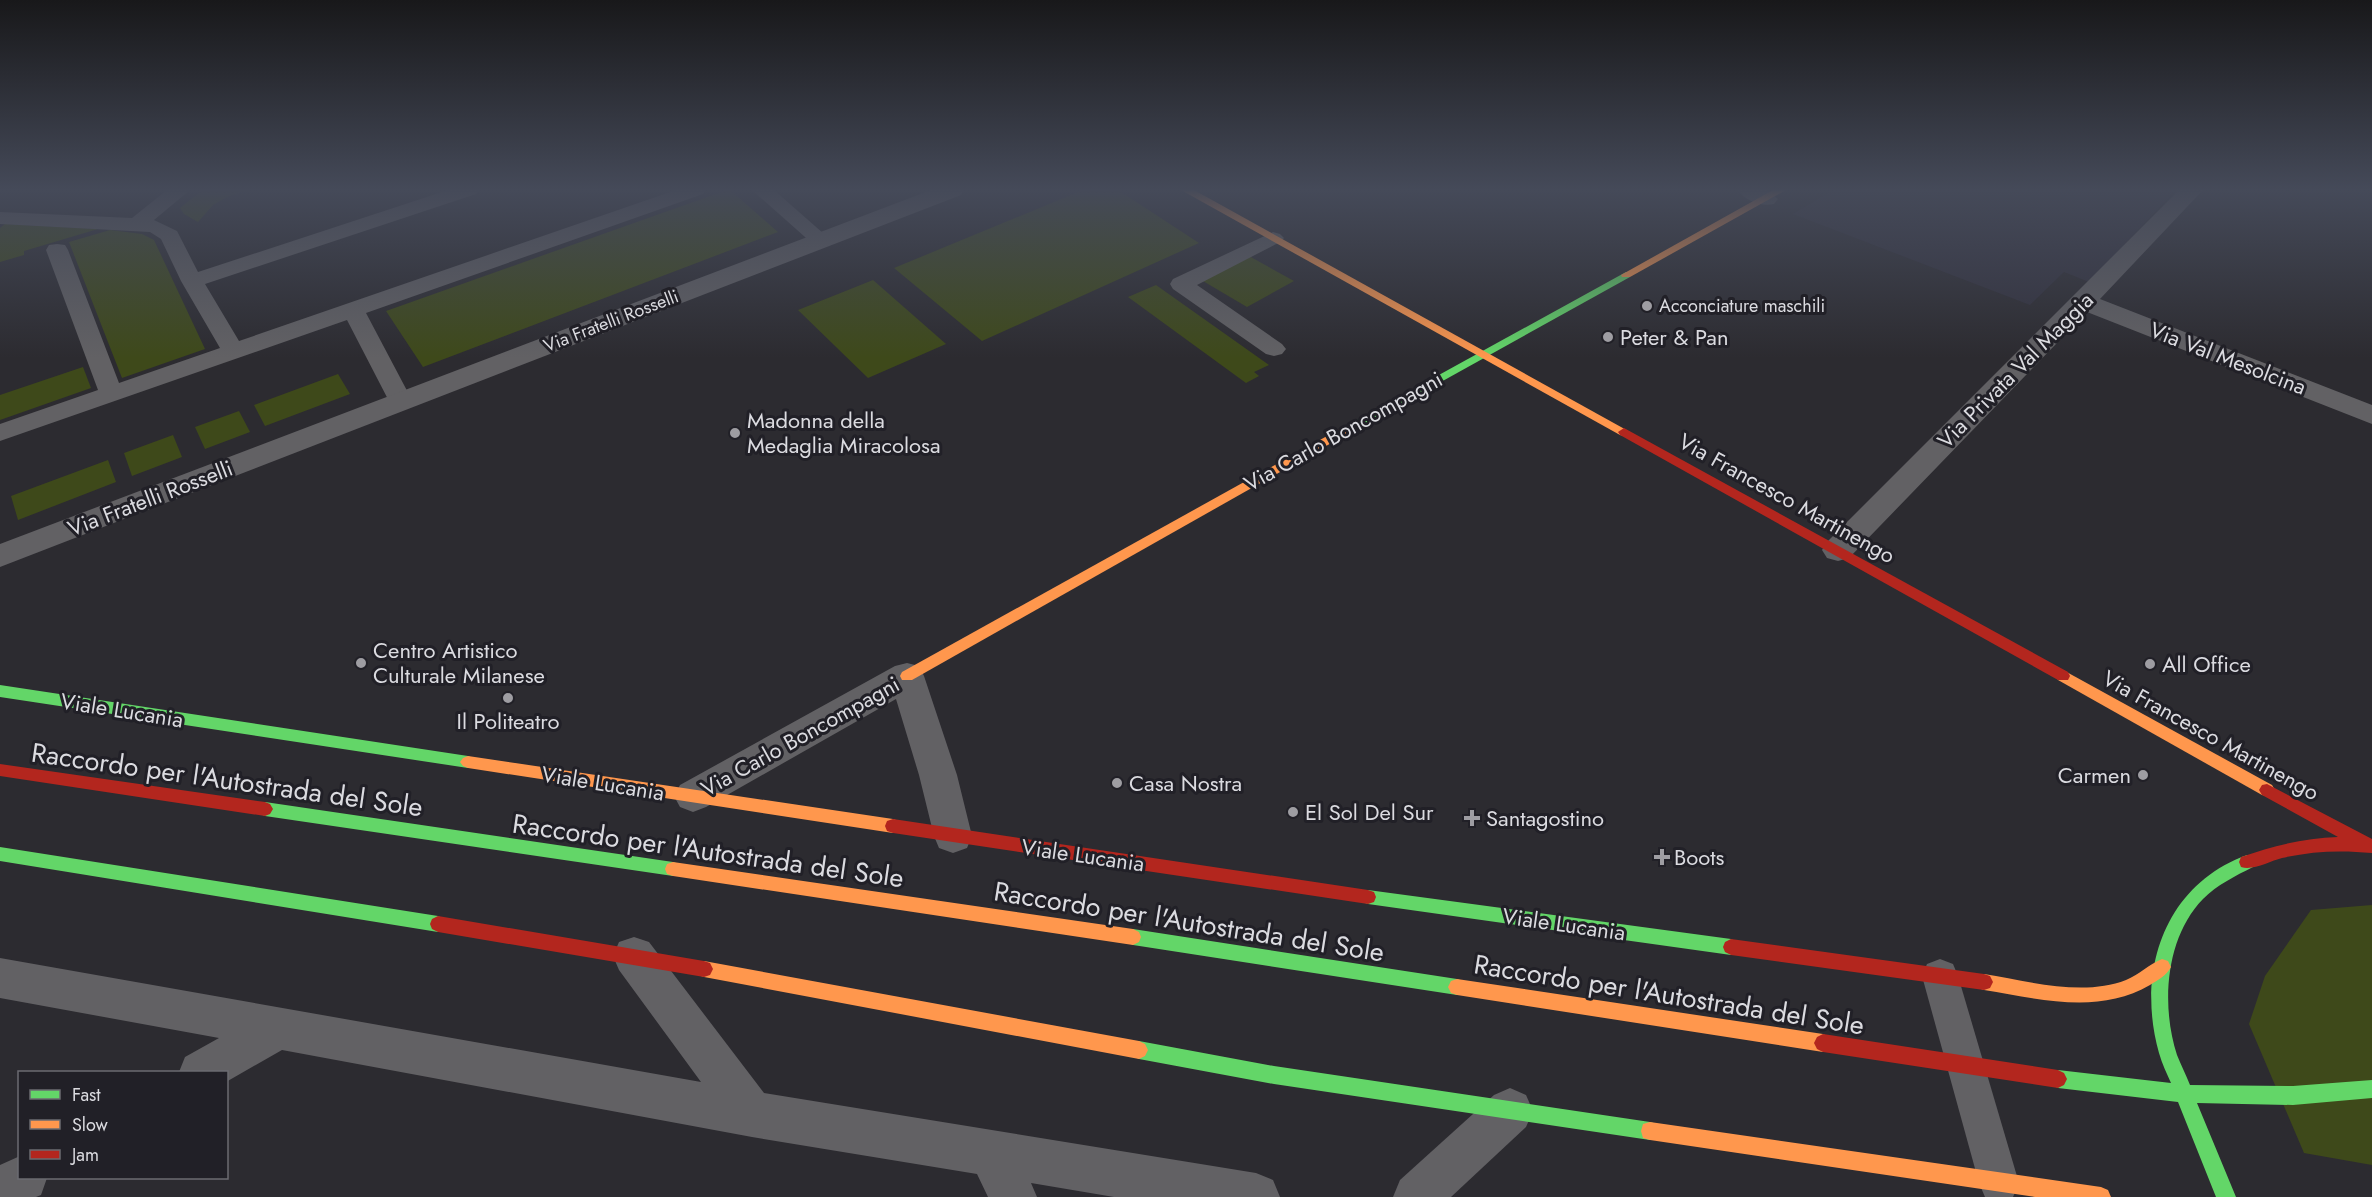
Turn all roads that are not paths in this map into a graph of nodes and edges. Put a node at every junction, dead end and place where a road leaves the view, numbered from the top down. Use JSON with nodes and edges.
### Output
{"nodes":[{"id":1,"x":175,"y":246,"type":"edge"},
{"id":2,"x":299,"y":246,"type":"edge"},
{"id":3,"x":536,"y":246,"type":"edge"},
{"id":4,"x":808,"y":246,"type":"edge"},
{"id":5,"x":1256,"y":246,"type":"edge"},
{"id":6,"x":1286,"y":246,"type":"edge"},
{"id":7,"x":1672,"y":246,"type":"edge"},
{"id":8,"x":2137,"y":246,"type":"edge"},
{"id":9,"x":57,"y":250,"type":"dead end"},
{"id":10,"x":192,"y":281,"type":"junction"},
{"id":11,"x":2083,"y":301,"type":"junction"},
{"id":12,"x":353,"y":310,"type":"junction"},
{"id":13,"x":1274,"y":349,"type":"dead end"},
{"id":14,"x":233,"y":351,"type":"junction"},
{"id":15,"x":1482,"y":353,"type":"junction"},
{"id":16,"x":111,"y":394,"type":"junction"},
{"id":17,"x":401,"y":402,"type":"junction"},
{"id":18,"x":2372,"y":415,"type":"edge"},
{"id":19,"x":0,"y":433,"type":"edge"},
{"id":20,"x":1838,"y":550,"type":"junction"},
{"id":21,"x":0,"y":556,"type":"edge"},
{"id":22,"x":907,"y":676,"type":"junction"},
{"id":23,"x":0,"y":691,"type":"edge"},
{"id":24,"x":0,"y":770,"type":"edge"},
{"id":25,"x":693,"y":796,"type":"junction"},
{"id":26,"x":953,"y":836,"type":"junction"},
{"id":27,"x":2369,"y":846,"type":"edge"},
{"id":28,"x":0,"y":854,"type":"edge"},
{"id":29,"x":634,"y":956,"type":"junction"},
{"id":30,"x":2162,"y":967,"type":"junction"},
{"id":31,"x":1940,"y":976,"type":"junction"},
{"id":32,"x":0,"y":978,"type":"edge"},
{"id":33,"x":279,"y":1029,"type":"junction"},
{"id":34,"x":203,"y":1071,"type":"edge"},
{"id":35,"x":2372,"y":1089,"type":"edge"},
{"id":36,"x":1510,"y":1111,"type":"junction"},
{"id":37,"x":752,"y":1114,"type":"junction"},
{"id":38,"x":992,"y":1155,"type":"junction"},
{"id":39,"x":22,"y":1179,"type":"edge"},
{"id":40,"x":1999,"y":1184,"type":"junction"},
{"id":41,"x":0,"y":1191,"type":"edge"},
{"id":42,"x":1013,"y":1197,"type":"edge"},
{"id":43,"x":1256,"y":1197,"type":"edge"},
{"id":44,"x":1417,"y":1197,"type":"edge"},
{"id":45,"x":2101,"y":1197,"type":"edge"},
{"id":46,"x":2226,"y":1197,"type":"edge"}],
"edges":[{"from":1,"to":10,"type":"lane"},
{"from":2,"to":10,"type":"lane"},
{"from":3,"to":12,"type":"lane"},
{"from":4,"to":17,"type":"street","name":"Via Fratelli Rosselli"},
{"from":5,"to":13,"type":"lane"},
{"from":6,"to":15,"type":"main road","name":"Via Francesco Martinengo"},
{"from":7,"to":15,"type":"main road","name":"Via Carlo Boncompagni"},
{"from":8,"to":11,"type":"street","name":"Via Privata Val Maggia"},
{"from":9,"to":16,"type":"lane"},
{"from":10,"to":14,"type":"lane"},
{"from":11,"to":18,"type":"street","name":"Via Val Mesolcina"},
{"from":11,"to":20,"type":"street","name":"Via Privata Val Maggia"},
{"from":12,"to":14,"type":"lane"},
{"from":12,"to":17,"type":"lane"},
{"from":14,"to":16,"type":"lane"},
{"from":15,"to":20,"type":"main road","name":"Via Francesco Martinengo"},
{"from":15,"to":22,"type":"main road","name":"Via Carlo Boncompagni"},
{"from":16,"to":19,"type":"lane"},
{"from":17,"to":21,"type":"street","name":"Via Fratelli Rosselli"},
{"from":20,"to":27,"type":"main road","name":"Via Francesco Martinengo"},
{"from":22,"to":25,"type":"street","name":"Via Carlo Boncompagni"},
{"from":22,"to":26,"type":"street","name":"Via Carlo Boncompagni"},
{"from":23,"to":25,"type":"main road","name":"Viale Lucania"},
{"from":24,"to":35,"type":"main road","name":"Raccordo per l'Autostrada del Sole"},
{"from":25,"to":26,"type":"main road","name":"Viale Lucania"},
{"from":26,"to":31,"type":"main road","name":"Viale Lucania"},
{"from":27,"to":30,"type":"main road"},
{"from":28,"to":29,"type":"main road"},
{"from":29,"to":36,"type":"main road"},
{"from":29,"to":37,"type":"street"},
{"from":30,"to":31,"type":"main road","name":"Viale Lucania"},
{"from":30,"to":46,"type":"main road"},
{"from":31,"to":40,"type":"lane"},
{"from":32,"to":33,"type":"street"},
{"from":33,"to":34,"type":"street"},
{"from":33,"to":37,"type":"street"},
{"from":36,"to":40,"type":"main road"},
{"from":36,"to":44,"type":"street"},
{"from":37,"to":38,"type":"street"},
{"from":38,"to":42,"type":"street"},
{"from":38,"to":43,"type":"street"},
{"from":39,"to":41,"type":"street"},
{"from":40,"to":45,"type":"main road"}]}
